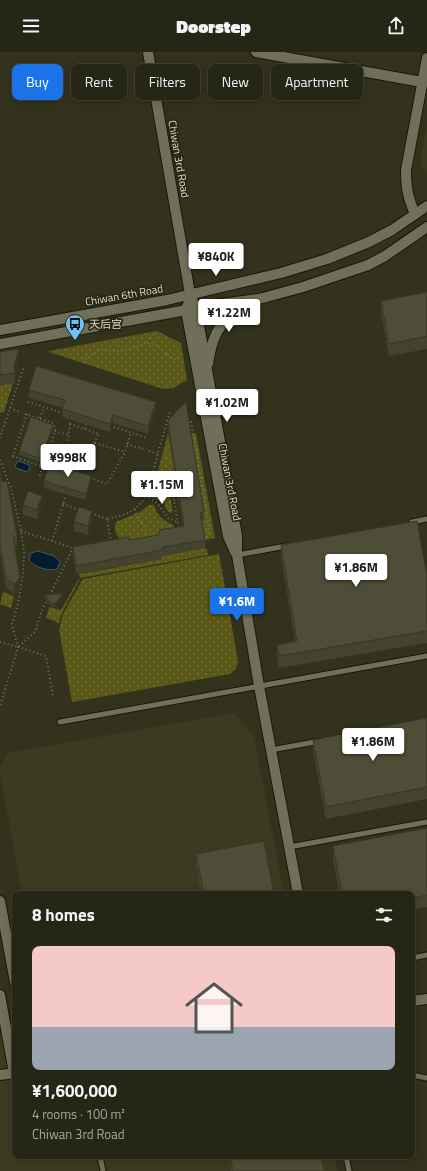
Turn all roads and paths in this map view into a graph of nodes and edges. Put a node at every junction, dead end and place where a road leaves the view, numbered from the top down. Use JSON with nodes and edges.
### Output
{"nodes":[{"id":1,"x":148,"y":52,"type":"edge"},
{"id":2,"x":256,"y":52,"type":"edge"},
{"id":3,"x":427,"y":58,"type":"edge"},
{"id":4,"x":422,"y":82,"type":"junction"},
{"id":5,"x":427,"y":206,"type":"edge"},
{"id":6,"x":415,"y":214,"type":"junction"},
{"id":7,"x":427,"y":227,"type":"edge"},
{"id":8,"x":190,"y":294,"type":"junction"},
{"id":9,"x":259,"y":300,"type":"junction"},
{"id":10,"x":191,"y":309,"type":"junction"},
{"id":11,"x":0,"y":330,"type":"edge"},
{"id":12,"x":0,"y":344,"type":"edge"},
{"id":13,"x":179,"y":361,"type":"dead end"},
{"id":14,"x":82,"y":363,"type":"dead end"},
{"id":15,"x":24,"y":366,"type":"dead end"},
{"id":16,"x":207,"y":374,"type":"junction"},
{"id":17,"x":28,"y":402,"type":"dead end"},
{"id":18,"x":44,"y":406,"type":"junction"},
{"id":19,"x":10,"y":408,"type":"junction"},
{"id":20,"x":20,"y":412,"type":"dead end"},
{"id":21,"x":60,"y":412,"type":"dead end"},
{"id":22,"x":170,"y":412,"type":"dead end"},
{"id":23,"x":40,"y":418,"type":"junction"},
{"id":24,"x":183,"y":418,"type":"edge"},
{"id":25,"x":86,"y":424,"type":"edge"},
{"id":26,"x":114,"y":427,"type":"dead end"},
{"id":27,"x":85,"y":429,"type":"junction"},
{"id":28,"x":55,"y":431,"type":"junction"},
{"id":29,"x":131,"y":433,"type":"junction"},
{"id":30,"x":69,"y":435,"type":"junction"},
{"id":31,"x":0,"y":438,"type":"edge"},
{"id":32,"x":148,"y":438,"type":"dead end"},
{"id":33,"x":94,"y":443,"type":"junction"},
{"id":34,"x":127,"y":444,"type":"junction"},
{"id":35,"x":143,"y":449,"type":"dead end"},
{"id":36,"x":149,"y":451,"type":"dead end"},
{"id":37,"x":125,"y":452,"type":"junction"},
{"id":38,"x":78,"y":454,"type":"junction"},
{"id":39,"x":158,"y":454,"type":"junction"},
{"id":40,"x":0,"y":460,"type":"edge"},
{"id":41,"x":43,"y":465,"type":"junction"},
{"id":42,"x":51,"y":466,"type":"edge"},
{"id":43,"x":65,"y":471,"type":"edge"},
{"id":44,"x":175,"y":475,"type":"edge"},
{"id":45,"x":86,"y":477,"type":"edge"},
{"id":46,"x":39,"y":478,"type":"dead end"},
{"id":47,"x":66,"y":494,"type":"edge"},
{"id":48,"x":146,"y":495,"type":"junction"},
{"id":49,"x":179,"y":499,"type":"edge"},
{"id":50,"x":174,"y":500,"type":"junction"},
{"id":51,"x":63,"y":504,"type":"junction"},
{"id":52,"x":135,"y":509,"type":"junction"},
{"id":53,"x":107,"y":519,"type":"junction"},
{"id":54,"x":427,"y":519,"type":"edge"},
{"id":55,"x":178,"y":522,"type":"junction"},
{"id":56,"x":404,"y":524,"type":"edge"},
{"id":57,"x":21,"y":532,"type":"junction"},
{"id":58,"x":179,"y":532,"type":"edge"},
{"id":59,"x":52,"y":541,"type":"junction"},
{"id":60,"x":204,"y":542,"type":"edge"},
{"id":61,"x":140,"y":543,"type":"edge"},
{"id":62,"x":105,"y":545,"type":"edge"},
{"id":63,"x":290,"y":545,"type":"edge"},
{"id":64,"x":73,"y":548,"type":"junction"},
{"id":65,"x":78,"y":550,"type":"edge"},
{"id":66,"x":236,"y":555,"type":"junction"},
{"id":67,"x":0,"y":642,"type":"edge"},
{"id":68,"x":18,"y":647,"type":"junction"},
{"id":69,"x":427,"y":656,"type":"edge"},
{"id":70,"x":259,"y":686,"type":"junction"},
{"id":71,"x":53,"y":696,"type":"dead end"},
{"id":72,"x":0,"y":706,"type":"edge"},
{"id":73,"x":60,"y":722,"type":"dead end"},
{"id":74,"x":325,"y":740,"type":"edge"},
{"id":75,"x":271,"y":750,"type":"junction"},
{"id":76,"x":427,"y":822,"type":"edge"},
{"id":77,"x":289,"y":848,"type":"junction"},
{"id":78,"x":297,"y":891,"type":"edge"},
{"id":79,"x":0,"y":901,"type":"edge"},
{"id":80,"x":427,"y":955,"type":"edge"},
{"id":81,"x":415,"y":957,"type":"edge"},
{"id":82,"x":12,"y":966,"type":"edge"},
{"id":83,"x":0,"y":995,"type":"edge"},
{"id":84,"x":427,"y":998,"type":"edge"},
{"id":85,"x":415,"y":1000,"type":"edge"},
{"id":86,"x":12,"y":1057,"type":"edge"},
{"id":87,"x":12,"y":1073,"type":"edge"},
{"id":88,"x":0,"y":1075,"type":"edge"},
{"id":89,"x":415,"y":1076,"type":"edge"},
{"id":90,"x":427,"y":1078,"type":"edge"},
{"id":91,"x":101,"y":1159,"type":"edge"},
{"id":92,"x":347,"y":1159,"type":"edge"},
{"id":93,"x":103,"y":1171,"type":"edge"},
{"id":94,"x":349,"y":1171,"type":"edge"}],
"edges":[{"from":1,"to":8,"type":"street","name":"Chiwan 3rd Road"},
{"from":2,"to":4,"type":"street"},
{"from":3,"to":4,"type":"street"},
{"from":4,"to":6,"type":"street"},
{"from":5,"to":6,"type":"street","name":"Chiwan 6th Road"},
{"from":6,"to":8,"type":"street","name":"Chiwan 6th Road"},
{"from":7,"to":9,"type":"street"},
{"from":8,"to":10,"type":"street","name":"Chiwan 3rd Road"},
{"from":8,"to":11,"type":"street","name":"Chiwan 6th Road"},
{"from":9,"to":10,"type":"street"},
{"from":9,"to":16,"type":"street"},
{"from":10,"to":12,"type":"street"},
{"from":10,"to":16,"type":"street","name":"Chiwan 3rd Road"},
{"from":10,"to":66,"type":"street","name":"Chiwan 3rd Road"},
{"from":13,"to":14,"type":"path"},
{"from":15,"to":19,"type":"path"},
{"from":16,"to":66,"type":"street","name":"Chiwan 3rd Road"},
{"from":17,"to":18,"type":"path"},
{"from":18,"to":21,"type":"path"},
{"from":18,"to":23,"type":"path"},
{"from":19,"to":20,"type":"path"},
{"from":19,"to":31,"type":"path"},
{"from":22,"to":39,"type":"path"},
{"from":23,"to":28,"type":"path"},
{"from":23,"to":41,"type":"path"},
{"from":24,"to":60,"type":"path"},
{"from":25,"to":27,"type":"path"},
{"from":26,"to":29,"type":"path"},
{"from":27,"to":30,"type":"path"},
{"from":27,"to":33,"type":"path"},
{"from":28,"to":30,"type":"path"},
{"from":28,"to":41,"type":"path"},
{"from":29,"to":32,"type":"path"},
{"from":29,"to":34,"type":"path"},
{"from":30,"to":38,"type":"path"},
{"from":33,"to":37,"type":"path"},
{"from":33,"to":38,"type":"path"},
{"from":34,"to":35,"type":"path"},
{"from":34,"to":37,"type":"path"},
{"from":36,"to":39,"type":"path"},
{"from":37,"to":45,"type":"path"},
{"from":38,"to":43,"type":"path"},
{"from":39,"to":48,"type":"path"},
{"from":40,"to":57,"type":"path"},
{"from":41,"to":42,"type":"path"},
{"from":41,"to":46,"type":"path"},
{"from":44,"to":50,"type":"path"},
{"from":47,"to":51,"type":"path"},
{"from":48,"to":52,"type":"path"},
{"from":48,"to":55,"type":"path"},
{"from":49,"to":50,"type":"path"},
{"from":50,"to":55,"type":"path"},
{"from":51,"to":53,"type":"path"},
{"from":51,"to":59,"type":"path"},
{"from":52,"to":53,"type":"path"},
{"from":52,"to":61,"type":"path"},
{"from":53,"to":62,"type":"path"},
{"from":54,"to":56,"type":"lane"},
{"from":55,"to":58,"type":"path"},
{"from":57,"to":59,"type":"path"},
{"from":57,"to":68,"type":"path"},
{"from":59,"to":64,"type":"path"},
{"from":63,"to":66,"type":"lane"},
{"from":64,"to":65,"type":"path"},
{"from":64,"to":68,"type":"path"},
{"from":66,"to":70,"type":"street","name":"Chiwan 3rd Road"},
{"from":67,"to":68,"type":"path"},
{"from":68,"to":71,"type":"path"},
{"from":68,"to":72,"type":"path"},
{"from":69,"to":70,"type":"lane"},
{"from":70,"to":73,"type":"lane"},
{"from":70,"to":75,"type":"street","name":"Chiwan 3rd Road"},
{"from":74,"to":75,"type":"lane"},
{"from":75,"to":77,"type":"street","name":"Chiwan 3rd Road"},
{"from":76,"to":77,"type":"lane"},
{"from":77,"to":78,"type":"street","name":"Chiwan 3rd Road"},
{"from":79,"to":82,"type":"street"},
{"from":80,"to":81,"type":"lane"},
{"from":83,"to":86,"type":"street"},
{"from":84,"to":85,"type":"street"},
{"from":87,"to":88,"type":"street"},
{"from":89,"to":90,"type":"lane"},
{"from":91,"to":93,"type":"lane"},
{"from":92,"to":94,"type":"lane"}]}
